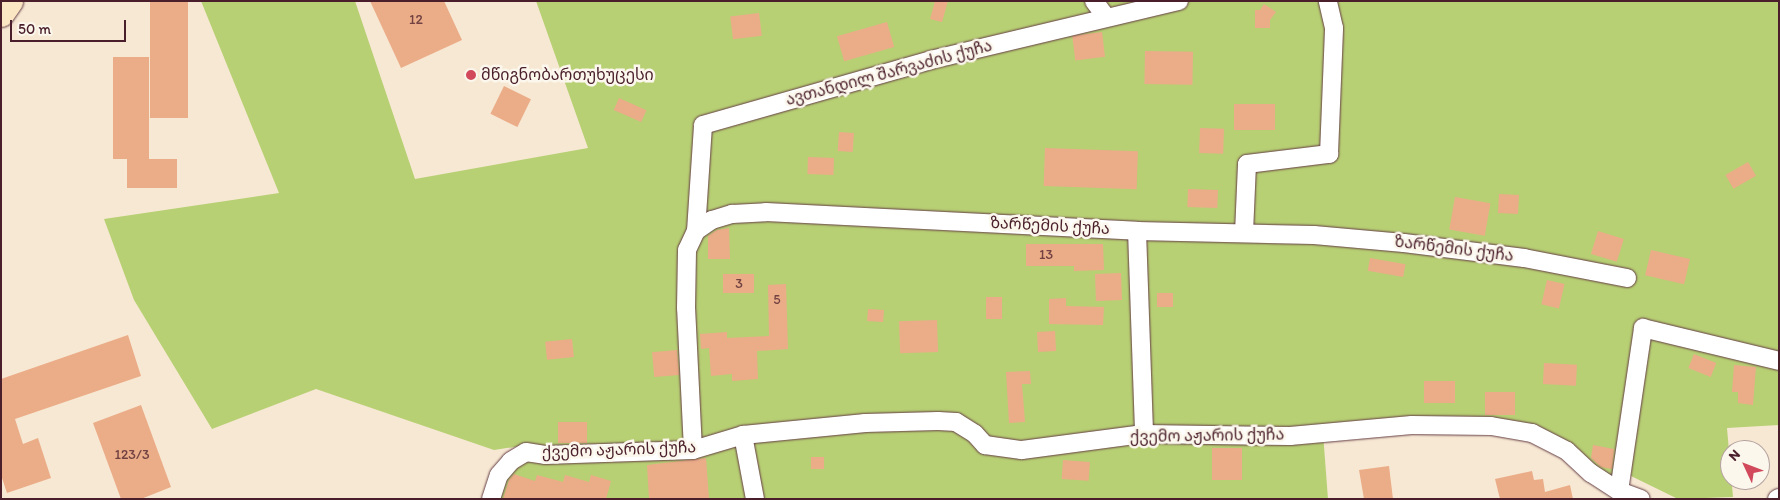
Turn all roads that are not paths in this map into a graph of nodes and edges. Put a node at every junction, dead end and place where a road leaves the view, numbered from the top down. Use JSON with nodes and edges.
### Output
{"nodes":[{"id":1,"x":10,"y":1,"type":"edge"},
{"id":2,"x":1094,"y":1,"type":"edge"},
{"id":3,"x":1179,"y":1,"type":"edge"},
{"id":4,"x":1328,"y":1,"type":"edge"},
{"id":5,"x":1,"y":14,"type":"edge"},
{"id":6,"x":1106,"y":17,"type":"junction"},
{"id":7,"x":696,"y":231,"type":"junction"},
{"id":8,"x":1136,"y":231,"type":"junction"},
{"id":9,"x":1244,"y":233,"type":"junction"},
{"id":10,"x":1627,"y":278,"type":"dead end"},
{"id":11,"x":1779,"y":361,"type":"edge"},
{"id":12,"x":1144,"y":434,"type":"junction"},
{"id":13,"x":742,"y":435,"type":"junction"},
{"id":14,"x":693,"y":450,"type":"junction"},
{"id":15,"x":1619,"y":491,"type":"junction"},
{"id":16,"x":491,"y":499,"type":"edge"},
{"id":17,"x":755,"y":499,"type":"edge"},
{"id":18,"x":1641,"y":499,"type":"edge"}],
"edges":[{"from":1,"to":5,"type":"main road"},
{"from":2,"to":6,"type":"street"},
{"from":3,"to":6,"type":"street","name":"ავთანდილ შარვაძის ქუჩა"},
{"from":4,"to":9,"type":"street"},
{"from":6,"to":7,"type":"street","name":"ავთანდილ შარვაძის ქუჩა"},
{"from":7,"to":8,"type":"street","name":"ზარწემის ქუჩა"},
{"from":7,"to":14,"type":"street"},
{"from":8,"to":9,"type":"street","name":"ზარწემის ქუჩა"},
{"from":8,"to":12,"type":"street"},
{"from":9,"to":10,"type":"street","name":"ზარწემის ქუჩა"},
{"from":11,"to":15,"type":"street"},
{"from":12,"to":13,"type":"street","name":"ქვემო აჟარის ქუჩა"},
{"from":12,"to":15,"type":"street","name":"ქვემო აჟარის ქუჩა"},
{"from":13,"to":14,"type":"street","name":"ქვემო აჟარის ქუჩა"},
{"from":13,"to":17,"type":"street"},
{"from":14,"to":16,"type":"street","name":"ქვემო აჟარის ქუჩა"},
{"from":15,"to":18,"type":"street","name":"ქვემო აჟარის ქუჩა"}]}
